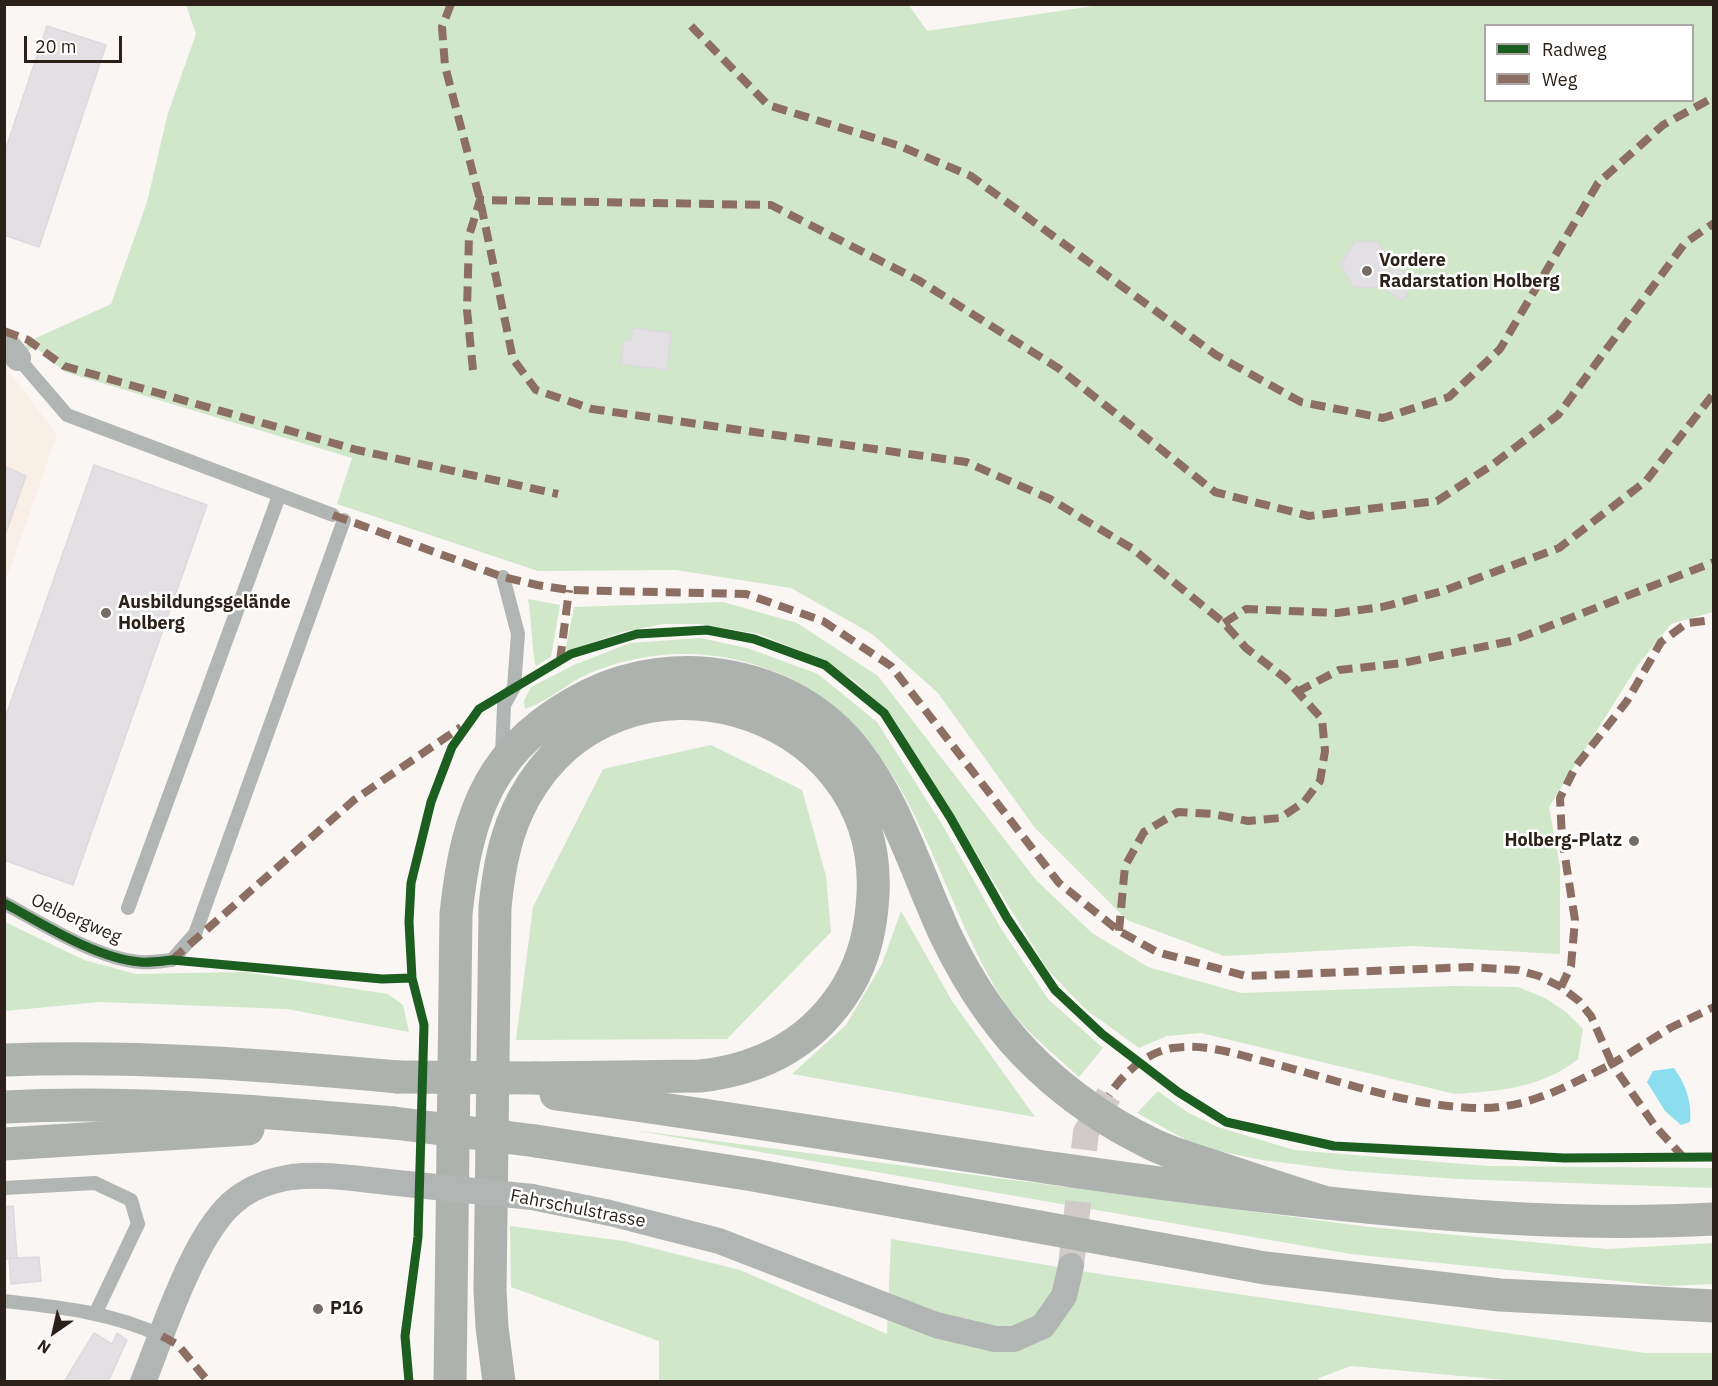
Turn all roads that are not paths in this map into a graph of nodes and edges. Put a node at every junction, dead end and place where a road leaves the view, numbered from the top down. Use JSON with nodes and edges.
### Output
{"nodes":[{"id":1,"x":11,"y":349,"type":"edge"},
{"id":2,"x":279,"y":496,"type":"junction"},
{"id":3,"x":503,"y":577,"type":"dead end"},
{"id":4,"x":501,"y":764,"type":"junction"},
{"id":5,"x":4,"y":903,"type":"edge"},
{"id":6,"x":128,"y":908,"type":"dead end"},
{"id":7,"x":4,"y":1060,"type":"edge"},
{"id":8,"x":535,"y":1085,"type":"junction"},
{"id":9,"x":4,"y":1107,"type":"edge"},
{"id":10,"x":386,"y":1122,"type":"junction"},
{"id":11,"x":4,"y":1144,"type":"edge"},
{"id":12,"x":4,"y":1188,"type":"edge"},
{"id":13,"x":1327,"y":1203,"type":"junction"},
{"id":14,"x":1713,"y":1219,"type":"edge"},
{"id":15,"x":1071,"y":1266,"type":"tunnel mouth"},
{"id":16,"x":4,"y":1301,"type":"edge"},
{"id":17,"x":1713,"y":1306,"type":"edge"},
{"id":18,"x":96,"y":1312,"type":"junction"},
{"id":19,"x":162,"y":1336,"type":"junction"},
{"id":20,"x":143,"y":1382,"type":"edge"},
{"id":21,"x":450,"y":1382,"type":"edge"},
{"id":22,"x":500,"y":1382,"type":"edge"}],
"edges":[{"from":1,"to":2,"type":"lane"},
{"from":2,"to":5,"type":"lane","name":"Oelbergweg"},
{"from":2,"to":6,"type":"lane"},
{"from":3,"to":4,"type":"lane"},
{"from":4,"to":13,"type":"highway"},
{"from":4,"to":21,"type":"highway"},
{"from":7,"to":8,"type":"highway","bridge":true},
{"from":8,"to":13,"type":"highway"},
{"from":8,"to":22,"type":"highway"},
{"from":9,"to":10,"type":"highway"},
{"from":10,"to":11,"type":"highway"},
{"from":10,"to":17,"type":"highway","bridge":true},
{"from":12,"to":18,"type":"lane"},
{"from":13,"to":14,"type":"highway"},
{"from":15,"to":19,"type":"street","name":"Fahrschulstrasse","bridge":true},
{"from":16,"to":18,"type":"lane"},
{"from":18,"to":19,"type":"lane"},
{"from":19,"to":20,"type":"street","name":"Fahrschulstrasse"}]}
